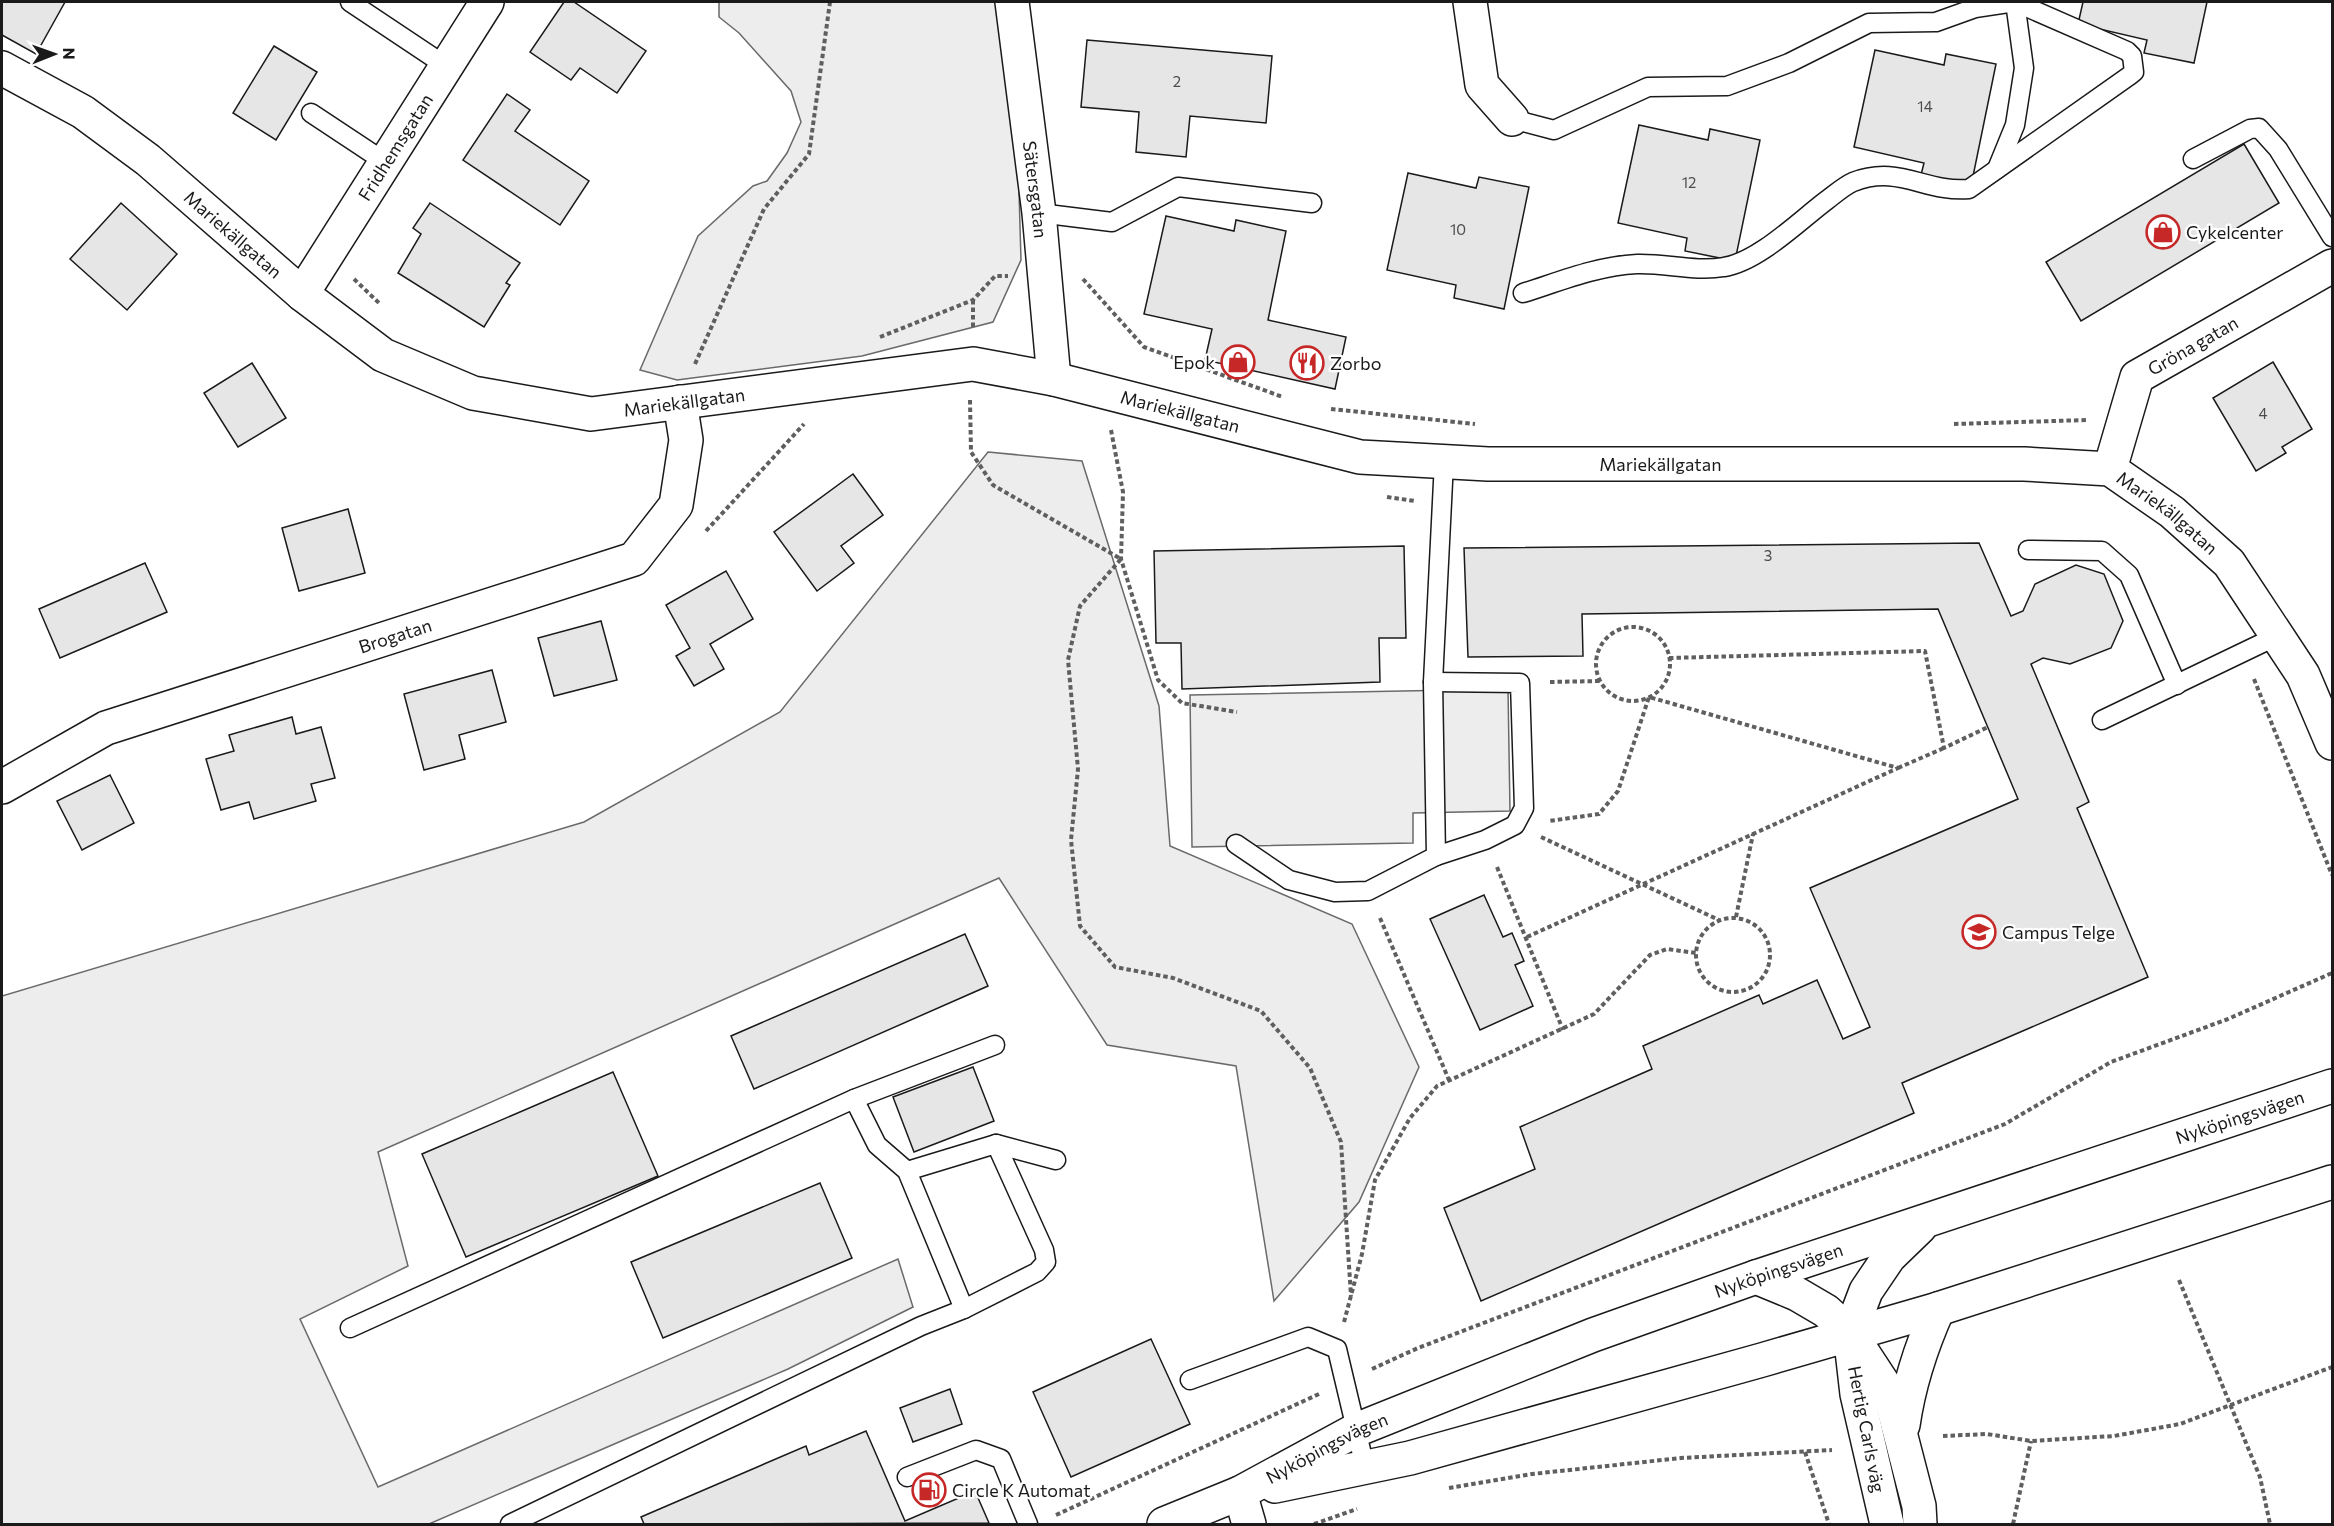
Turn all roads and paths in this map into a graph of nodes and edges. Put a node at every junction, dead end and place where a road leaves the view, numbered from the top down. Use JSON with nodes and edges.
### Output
{"nodes":[{"id":1,"x":350,"y":2,"type":"edge"},
{"id":2,"x":487,"y":2,"type":"edge"},
{"id":3,"x":830,"y":2,"type":"edge"},
{"id":4,"x":1012,"y":2,"type":"edge"},
{"id":5,"x":1470,"y":2,"type":"edge"},
{"id":6,"x":2015,"y":2,"type":"edge"},
{"id":7,"x":446,"y":66,"type":"junction"},
{"id":8,"x":2,"y":68,"type":"edge"},
{"id":9,"x":311,"y":113,"type":"dead end"},
{"id":10,"x":1512,"y":119,"type":"joint"},
{"id":11,"x":2193,"y":159,"type":"dead end"},
{"id":12,"x":385,"y":162,"type":"junction"},
{"id":13,"x":1997,"y":169,"type":"junction"},
{"id":14,"x":1312,"y":203,"type":"dead end"},
{"id":15,"x":1039,"y":213,"type":"junction"},
{"id":16,"x":2332,"y":237,"type":"edge"},
{"id":17,"x":2332,"y":266,"type":"edge"},
{"id":18,"x":1523,"y":293,"type":"dead end"},
{"id":19,"x":302,"y":294,"type":"junction"},
{"id":20,"x":973,"y":300,"type":"dead end"},
{"id":21,"x":973,"y":364,"type":"junction"},
{"id":22,"x":1054,"y":379,"type":"junction"},
{"id":23,"x":686,"y":388,"type":"junction"},
{"id":24,"x":807,"y":421,"type":"dead end"},
{"id":25,"x":1111,"y":426,"type":"dead end"},
{"id":26,"x":1444,"y":462,"type":"junction"},
{"id":27,"x":2110,"y":469,"type":"junction"},
{"id":28,"x":651,"y":537,"type":"junction"},
{"id":29,"x":2028,"y":550,"type":"dead end"},
{"id":30,"x":1121,"y":559,"type":"junction"},
{"id":31,"x":2277,"y":636,"type":"junction"},
{"id":32,"x":1669,"y":658,"type":"junction"},
{"id":33,"x":1600,"y":681,"type":"junction"},
{"id":34,"x":1433,"y":682,"type":"junction"},
{"id":35,"x":1520,"y":683,"type":"junction"},
{"id":36,"x":2177,"y":685,"type":"junction"},
{"id":37,"x":1649,"y":697,"type":"junction"},
{"id":38,"x":1237,"y":712,"type":"dead end"},
{"id":39,"x":2102,"y":720,"type":"dead end"},
{"id":40,"x":1988,"y":727,"type":"dead end"},
{"id":41,"x":2332,"y":743,"type":"edge"},
{"id":42,"x":1944,"y":748,"type":"junction"},
{"id":43,"x":1898,"y":768,"type":"junction"},
{"id":44,"x":2,"y":787,"type":"edge"},
{"id":45,"x":1515,"y":825,"type":"junction"},
{"id":46,"x":1753,"y":834,"type":"junction"},
{"id":47,"x":1485,"y":840,"type":"junction"},
{"id":48,"x":1236,"y":844,"type":"dead end"},
{"id":49,"x":1436,"y":856,"type":"junction"},
{"id":50,"x":1644,"y":884,"type":"junction"},
{"id":51,"x":1368,"y":891,"type":"junction"},
{"id":52,"x":1736,"y":917,"type":"junction"},
{"id":53,"x":1720,"y":920,"type":"junction"},
{"id":54,"x":1527,"y":937,"type":"junction"},
{"id":55,"x":1696,"y":953,"type":"junction"},
{"id":56,"x":2332,"y":973,"type":"edge"},
{"id":57,"x":1563,"y":1030,"type":"junction"},
{"id":58,"x":995,"y":1046,"type":"dead end"},
{"id":59,"x":1449,"y":1080,"type":"junction"},
{"id":60,"x":2332,"y":1086,"type":"edge"},
{"id":61,"x":854,"y":1099,"type":"junction"},
{"id":62,"x":996,"y":1144,"type":"junction"},
{"id":63,"x":1056,"y":1160,"type":"dead end"},
{"id":64,"x":907,"y":1171,"type":"junction"},
{"id":65,"x":2332,"y":1182,"type":"edge"},
{"id":66,"x":1928,"y":1220,"type":"junction"},
{"id":67,"x":1756,"y":1277,"type":"junction"},
{"id":68,"x":2179,"y":1280,"type":"dead end"},
{"id":69,"x":1351,"y":1296,"type":"junction"},
{"id":70,"x":964,"y":1309,"type":"junction"},
{"id":71,"x":1938,"y":1309,"type":"junction"},
{"id":72,"x":350,"y":1328,"type":"dead end"},
{"id":73,"x":1850,"y":1333,"type":"junction"},
{"id":74,"x":1337,"y":1349,"type":"junction"},
{"id":75,"x":2332,"y":1367,"type":"edge"},
{"id":76,"x":1190,"y":1380,"type":"dead end"},
{"id":77,"x":1347,"y":1381,"type":"junction"},
{"id":78,"x":2231,"y":1405,"type":"junction"},
{"id":79,"x":1356,"y":1430,"type":"junction"},
{"id":80,"x":1901,"y":1433,"type":"junction"},
{"id":81,"x":1943,"y":1436,"type":"dead end"},
{"id":82,"x":2031,"y":1441,"type":"junction"},
{"id":83,"x":1835,"y":1449,"type":"dead end"},
{"id":84,"x":1805,"y":1452,"type":"junction"},
{"id":85,"x":1365,"y":1467,"type":"junction"},
{"id":86,"x":907,"y":1477,"type":"dead end"},
{"id":87,"x":1442,"y":1489,"type":"dead end"},
{"id":88,"x":1240,"y":1493,"type":"junction"},
{"id":89,"x":1359,"y":1508,"type":"dead end"},
{"id":90,"x":1047,"y":1520,"type":"dead end"},
{"id":91,"x":510,"y":1524,"type":"edge"},
{"id":92,"x":1028,"y":1524,"type":"edge"},
{"id":93,"x":1164,"y":1524,"type":"edge"},
{"id":94,"x":1249,"y":1524,"type":"edge"},
{"id":95,"x":1314,"y":1524,"type":"edge"},
{"id":96,"x":1829,"y":1524,"type":"edge"},
{"id":97,"x":1887,"y":1524,"type":"edge"},
{"id":98,"x":1920,"y":1524,"type":"edge"},
{"id":99,"x":2013,"y":1524,"type":"edge"},
{"id":100,"x":2270,"y":1524,"type":"edge"}],
"edges":[{"from":1,"to":7,"type":"lane"},
{"from":2,"to":7,"type":"street","name":"Fridhemsgatan"},
{"from":3,"to":23,"type":"path"},
{"from":4,"to":15,"type":"street","name":"Sätersgatan"},
{"from":5,"to":10,"type":"street"},
{"from":6,"to":10,"type":"lane"},
{"from":6,"to":13,"type":"lane"},
{"from":6,"to":13,"type":"lane"},
{"from":7,"to":12,"type":"street","name":"Fridhemsgatan"},
{"from":8,"to":19,"type":"street","name":"Mariekällgatan"},
{"from":9,"to":12,"type":"lane"},
{"from":11,"to":16,"type":"lane"},
{"from":12,"to":19,"type":"street","name":"Fridhemsgatan"},
{"from":13,"to":18,"type":"lane"},
{"from":14,"to":15,"type":"lane"},
{"from":15,"to":22,"type":"street","name":"Sätersgatan"},
{"from":17,"to":27,"type":"street","name":"Gröna gatan"},
{"from":19,"to":23,"type":"street","name":"Mariekällgatan"},
{"from":20,"to":21,"type":"path"},
{"from":21,"to":22,"type":"street","name":"Mariekällgatan"},
{"from":21,"to":23,"type":"street","name":"Mariekällgatan"},
{"from":21,"to":30,"type":"path"},
{"from":22,"to":26,"type":"street","name":"Mariekällgatan"},
{"from":23,"to":28,"type":"street","name":"Brogatan"},
{"from":24,"to":28,"type":"path"},
{"from":25,"to":30,"type":"path"},
{"from":26,"to":27,"type":"street","name":"Mariekällgatan"},
{"from":26,"to":34,"type":"lane"},
{"from":27,"to":31,"type":"street","name":"Mariekällgatan"},
{"from":28,"to":44,"type":"street","name":"Brogatan"},
{"from":29,"to":36,"type":"lane"},
{"from":30,"to":38,"type":"path"},
{"from":30,"to":69,"type":"path"},
{"from":31,"to":36,"type":"lane"},
{"from":31,"to":41,"type":"street","name":"Mariekällgatan"},
{"from":32,"to":33,"type":"path"},
{"from":32,"to":37,"type":"path"},
{"from":32,"to":42,"type":"path"},
{"from":33,"to":35,"type":"path"},
{"from":33,"to":37,"type":"path"},
{"from":34,"to":35,"type":"lane"},
{"from":34,"to":49,"type":"lane"},
{"from":35,"to":45,"type":"lane"},
{"from":36,"to":39,"type":"lane"},
{"from":37,"to":43,"type":"path"},
{"from":37,"to":45,"type":"path"},
{"from":40,"to":42,"type":"path"},
{"from":42,"to":43,"type":"path"},
{"from":43,"to":46,"type":"path"},
{"from":45,"to":47,"type":"lane"},
{"from":45,"to":50,"type":"path"},
{"from":46,"to":50,"type":"path"},
{"from":46,"to":52,"type":"path"},
{"from":47,"to":49,"type":"lane"},
{"from":47,"to":54,"type":"path"},
{"from":48,"to":51,"type":"lane"},
{"from":49,"to":51,"type":"lane"},
{"from":50,"to":53,"type":"path"},
{"from":50,"to":54,"type":"path"},
{"from":51,"to":59,"type":"path"},
{"from":52,"to":53,"type":"path"},
{"from":52,"to":55,"type":"path"},
{"from":53,"to":55,"type":"path"},
{"from":54,"to":57,"type":"path"},
{"from":55,"to":57,"type":"path"},
{"from":56,"to":77,"type":"path"},
{"from":57,"to":59,"type":"path"},
{"from":58,"to":61,"type":"lane"},
{"from":59,"to":69,"type":"path"},
{"from":60,"to":66,"type":"street","name":"Nyköpingsvägen"},
{"from":61,"to":64,"type":"lane"},
{"from":61,"to":72,"type":"lane"},
{"from":62,"to":63,"type":"lane"},
{"from":62,"to":64,"type":"lane"},
{"from":62,"to":70,"type":"lane"},
{"from":64,"to":70,"type":"lane"},
{"from":65,"to":71,"type":"street","name":"Nyköpingsvägen"},
{"from":66,"to":67,"type":"street","name":"Nyköpingsvägen"},
{"from":66,"to":73,"type":"street","name":"Hertig Carls väg"},
{"from":67,"to":73,"type":"street","name":"Hertig Carls väg"},
{"from":67,"to":79,"type":"street","name":"Nyköpingsvägen"},
{"from":68,"to":78,"type":"path"},
{"from":69,"to":74,"type":"path"},
{"from":70,"to":91,"type":"lane"},
{"from":71,"to":73,"type":"street","name":"Nyköpingsvägen"},
{"from":71,"to":80,"type":"street","name":"Hertig Carls väg"},
{"from":73,"to":80,"type":"street","name":"Hertig Carls väg"},
{"from":73,"to":85,"type":"street","name":"Nyköpingsvägen"},
{"from":73,"to":97,"type":"street","name":"Hertig Carls väg"},
{"from":74,"to":76,"type":"lane"},
{"from":74,"to":77,"type":"lane"},
{"from":75,"to":78,"type":"path"},
{"from":77,"to":79,"type":"lane"},
{"from":77,"to":90,"type":"path"},
{"from":78,"to":82,"type":"path"},
{"from":78,"to":100,"type":"path"},
{"from":79,"to":85,"type":"lane"},
{"from":79,"to":88,"type":"street","name":"Nyköpingsvägen"},
{"from":80,"to":98,"type":"street","name":"Hertig Carls väg"},
{"from":81,"to":82,"type":"path"},
{"from":82,"to":99,"type":"path"},
{"from":83,"to":84,"type":"path"},
{"from":84,"to":87,"type":"path"},
{"from":84,"to":96,"type":"path"},
{"from":85,"to":88,"type":"street","name":"Nyköpingsvägen"},
{"from":86,"to":92,"type":"lane"},
{"from":88,"to":93,"type":"street","name":"Nyköpingsvägen"},
{"from":88,"to":94,"type":"street"},
{"from":89,"to":95,"type":"path"}]}
